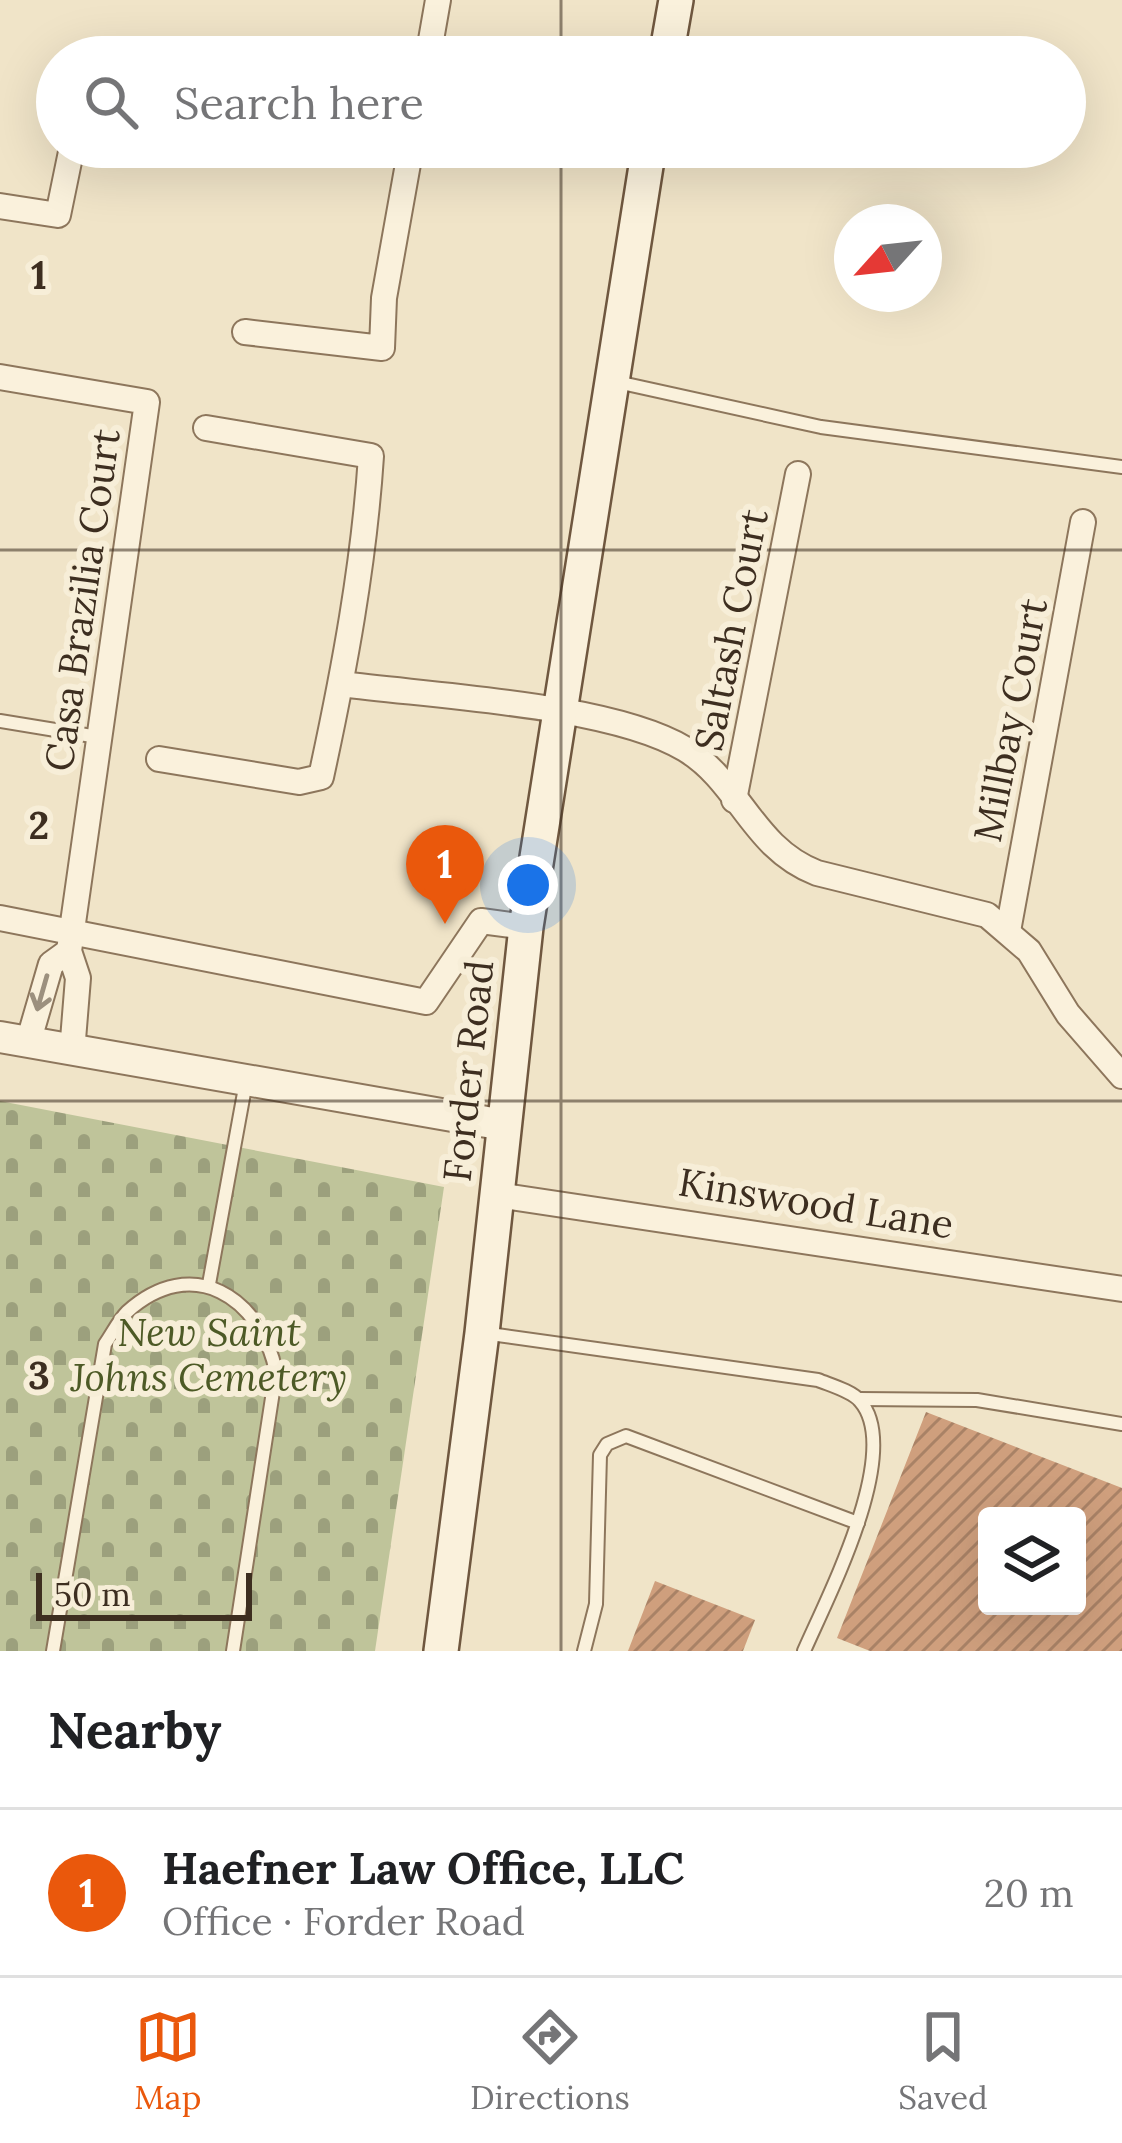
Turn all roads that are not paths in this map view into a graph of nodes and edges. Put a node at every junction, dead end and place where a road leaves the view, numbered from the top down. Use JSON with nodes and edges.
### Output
{"nodes":[{"id":1,"x":438,"y":0,"type":"edge"},
{"id":2,"x":676,"y":0,"type":"edge"},
{"id":3,"x":432,"y":36,"type":"edge"},
{"id":4,"x":669,"y":36,"type":"edge"},
{"id":5,"x":68,"y":168,"type":"edge"},
{"id":6,"x":408,"y":168,"type":"edge"},
{"id":7,"x":645,"y":168,"type":"edge"},
{"id":8,"x":0,"y":206,"type":"edge"},
{"id":9,"x":245,"y":332,"type":"dead end"},
{"id":10,"x":0,"y":377,"type":"edge"},
{"id":11,"x":610,"y":380,"type":"junction"},
{"id":12,"x":206,"y":428,"type":"dead end"},
{"id":13,"x":1122,"y":467,"type":"edge"},
{"id":14,"x":798,"y":475,"type":"dead end"},
{"id":15,"x":1084,"y":522,"type":"dead end"},
{"id":16,"x":342,"y":684,"type":"junction"},
{"id":17,"x":558,"y":712,"type":"junction"},
{"id":18,"x":0,"y":721,"type":"edge"},
{"id":19,"x":100,"y":737,"type":"junction"},
{"id":20,"x":159,"y":759,"type":"dead end"},
{"id":21,"x":734,"y":800,"type":"junction"},
{"id":22,"x":0,"y":918,"type":"edge"},
{"id":23,"x":526,"y":927,"type":"junction"},
{"id":24,"x":1007,"y":932,"type":"junction"},
{"id":25,"x":70,"y":943,"type":"junction"},
{"id":26,"x":14,"y":1040,"type":"edge"},
{"id":27,"x":72,"y":1052,"type":"junction"},
{"id":28,"x":1122,"y":1076,"type":"edge"},
{"id":29,"x":246,"y":1081,"type":"junction"},
{"id":30,"x":504,"y":1125,"type":"junction"},
{"id":31,"x":497,"y":1195,"type":"junction"},
{"id":32,"x":209,"y":1284,"type":"junction"},
{"id":33,"x":1122,"y":1289,"type":"edge"},
{"id":34,"x":482,"y":1333,"type":"junction"},
{"id":35,"x":859,"y":1399,"type":"junction"},
{"id":36,"x":1122,"y":1424,"type":"edge"},
{"id":37,"x":858,"y":1523,"type":"junction"},
{"id":38,"x":53,"y":1651,"type":"edge"},
{"id":39,"x":233,"y":1651,"type":"edge"},
{"id":40,"x":441,"y":1651,"type":"edge"},
{"id":41,"x":584,"y":1651,"type":"edge"},
{"id":42,"x":804,"y":1651,"type":"edge"}],
"edges":[{"from":1,"to":3,"type":"street"},
{"from":2,"to":4,"type":"main road"},
{"from":5,"to":8,"type":"street"},
{"from":6,"to":9,"type":"street"},
{"from":7,"to":11,"type":"main road","name":"Forder Road"},
{"from":10,"to":19,"type":"street","name":"Casa Brazilia Court"},
{"from":11,"to":13,"type":"lane"},
{"from":11,"to":17,"type":"main road","name":"Forder Road"},
{"from":12,"to":16,"type":"street"},
{"from":14,"to":21,"type":"street","name":"Saltash Court"},
{"from":15,"to":24,"type":"street","name":"Millbay Court"},
{"from":16,"to":17,"type":"street"},
{"from":16,"to":20,"type":"street"},
{"from":17,"to":21,"type":"street"},
{"from":17,"to":23,"type":"main road","name":"Forder Road"},
{"from":18,"to":19,"type":"lane"},
{"from":19,"to":25,"type":"street","name":"Casa Brazilia Court"},
{"from":21,"to":24,"type":"street"},
{"from":22,"to":25,"type":"street"},
{"from":23,"to":25,"type":"street"},
{"from":23,"to":30,"type":"main road","name":"Forder Road"},
{"from":24,"to":28,"type":"street"},
{"from":25,"to":26,"type":"street","name":"Casa Brazilia Court","one_way":true},
{"from":25,"to":27,"type":"street","name":"Casa Brazilia Court"},
{"from":26,"to":27,"type":"street"},
{"from":27,"to":29,"type":"street"},
{"from":29,"to":30,"type":"street"},
{"from":29,"to":32,"type":"lane"},
{"from":30,"to":31,"type":"main road","name":"Forder Road"},
{"from":31,"to":33,"type":"street","name":"Kinswood Lane"},
{"from":31,"to":34,"type":"main road","name":"Forder Road"},
{"from":32,"to":38,"type":"lane"},
{"from":32,"to":39,"type":"lane"},
{"from":34,"to":35,"type":"lane"},
{"from":34,"to":40,"type":"main road","name":"Forder Road"},
{"from":35,"to":36,"type":"lane"},
{"from":35,"to":37,"type":"lane"},
{"from":37,"to":41,"type":"lane"},
{"from":37,"to":42,"type":"lane"}]}
